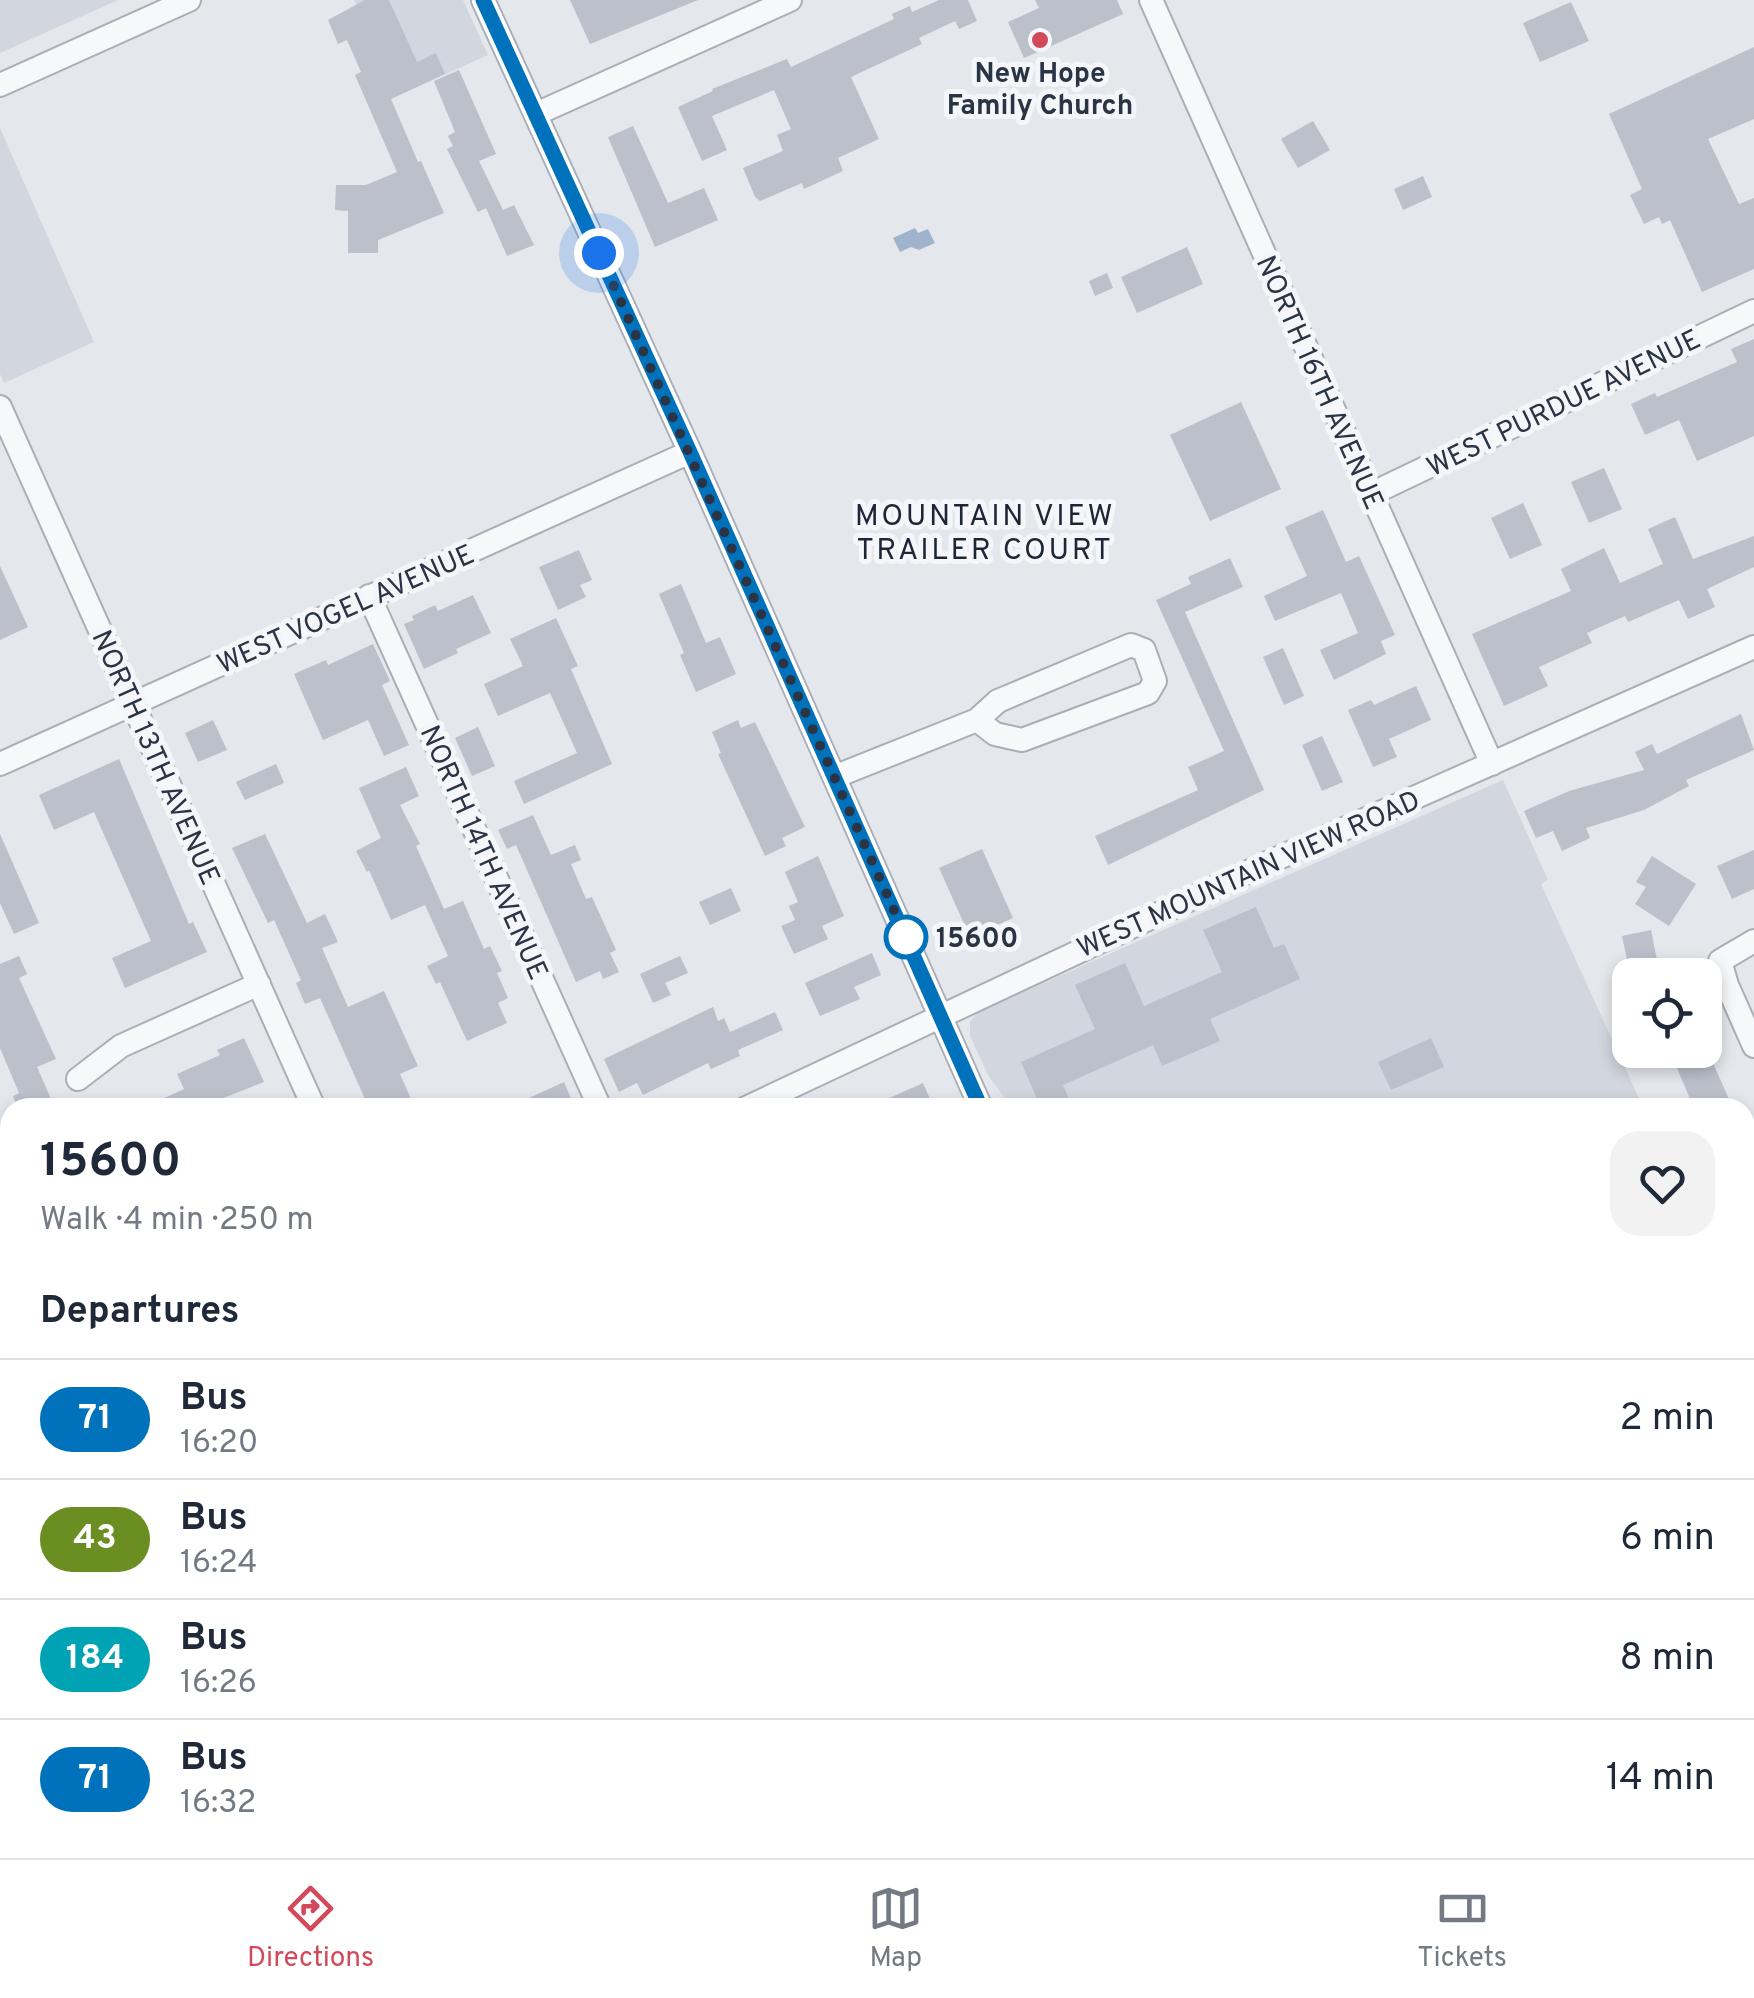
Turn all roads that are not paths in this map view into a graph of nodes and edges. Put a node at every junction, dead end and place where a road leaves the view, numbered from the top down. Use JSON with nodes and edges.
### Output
{"nodes":[{"id":1,"x":189,"y":0,"type":"edge"},
{"id":2,"x":483,"y":0,"type":"edge"},
{"id":3,"x":790,"y":0,"type":"edge"},
{"id":4,"x":1151,"y":0,"type":"edge"},
{"id":5,"x":143,"y":9,"type":"edge"},
{"id":6,"x":0,"y":85,"type":"edge"},
{"id":7,"x":536,"y":114,"type":"junction"},
{"id":8,"x":1754,"y":310,"type":"edge"},
{"id":9,"x":0,"y":407,"type":"edge"},
{"id":10,"x":690,"y":452,"type":"junction"},
{"id":11,"x":1372,"y":494,"type":"junction"},
{"id":12,"x":369,"y":596,"type":"junction"},
{"id":13,"x":1754,"y":647,"type":"edge"},
{"id":14,"x":133,"y":704,"type":"junction"},
{"id":15,"x":978,"y":720,"type":"junction"},
{"id":16,"x":0,"y":764,"type":"edge"},
{"id":17,"x":1492,"y":764,"type":"junction"},
{"id":18,"x":834,"y":777,"type":"junction"},
{"id":19,"x":1754,"y":940,"type":"edge"},
{"id":20,"x":259,"y":984,"type":"junction"},
{"id":21,"x":940,"y":1015,"type":"junction"},
{"id":22,"x":1754,"y":1046,"type":"edge"},
{"id":23,"x":78,"y":1079,"type":"dead end"},
{"id":24,"x":310,"y":1098,"type":"edge"},
{"id":25,"x":595,"y":1098,"type":"edge"},
{"id":26,"x":767,"y":1098,"type":"edge"},
{"id":27,"x":977,"y":1098,"type":"edge"}],
"edges":[{"from":1,"to":5,"type":"street"},
{"from":2,"to":7,"type":"street"},
{"from":3,"to":7,"type":"street"},
{"from":4,"to":11,"type":"street","name":"NORTH 16TH AVENUE"},
{"from":5,"to":6,"type":"street"},
{"from":7,"to":10,"type":"street"},
{"from":8,"to":11,"type":"street","name":"WEST PURDUE AVENUE"},
{"from":9,"to":14,"type":"street","name":"NORTH 13TH AVENUE"},
{"from":10,"to":12,"type":"street","name":"WEST VOGEL AVENUE"},
{"from":10,"to":18,"type":"street"},
{"from":11,"to":17,"type":"street","name":"NORTH 16TH AVENUE"},
{"from":12,"to":14,"type":"street","name":"WEST VOGEL AVENUE"},
{"from":12,"to":25,"type":"street","name":"NORTH 14TH AVENUE"},
{"from":13,"to":17,"type":"street","name":"WEST MOUNTAIN VIEW ROAD"},
{"from":14,"to":16,"type":"street","name":"WEST VOGEL AVENUE"},
{"from":14,"to":20,"type":"street","name":"NORTH 13TH AVENUE"},
{"from":15,"to":15,"type":"street"},
{"from":15,"to":18,"type":"street"},
{"from":17,"to":21,"type":"street","name":"WEST MOUNTAIN VIEW ROAD"},
{"from":18,"to":21,"type":"street"},
{"from":19,"to":22,"type":"street"},
{"from":20,"to":23,"type":"street"},
{"from":20,"to":24,"type":"street","name":"NORTH 13TH AVENUE"},
{"from":21,"to":26,"type":"street","name":"WEST MOUNTAIN VIEW ROAD"},
{"from":21,"to":27,"type":"street"}]}
